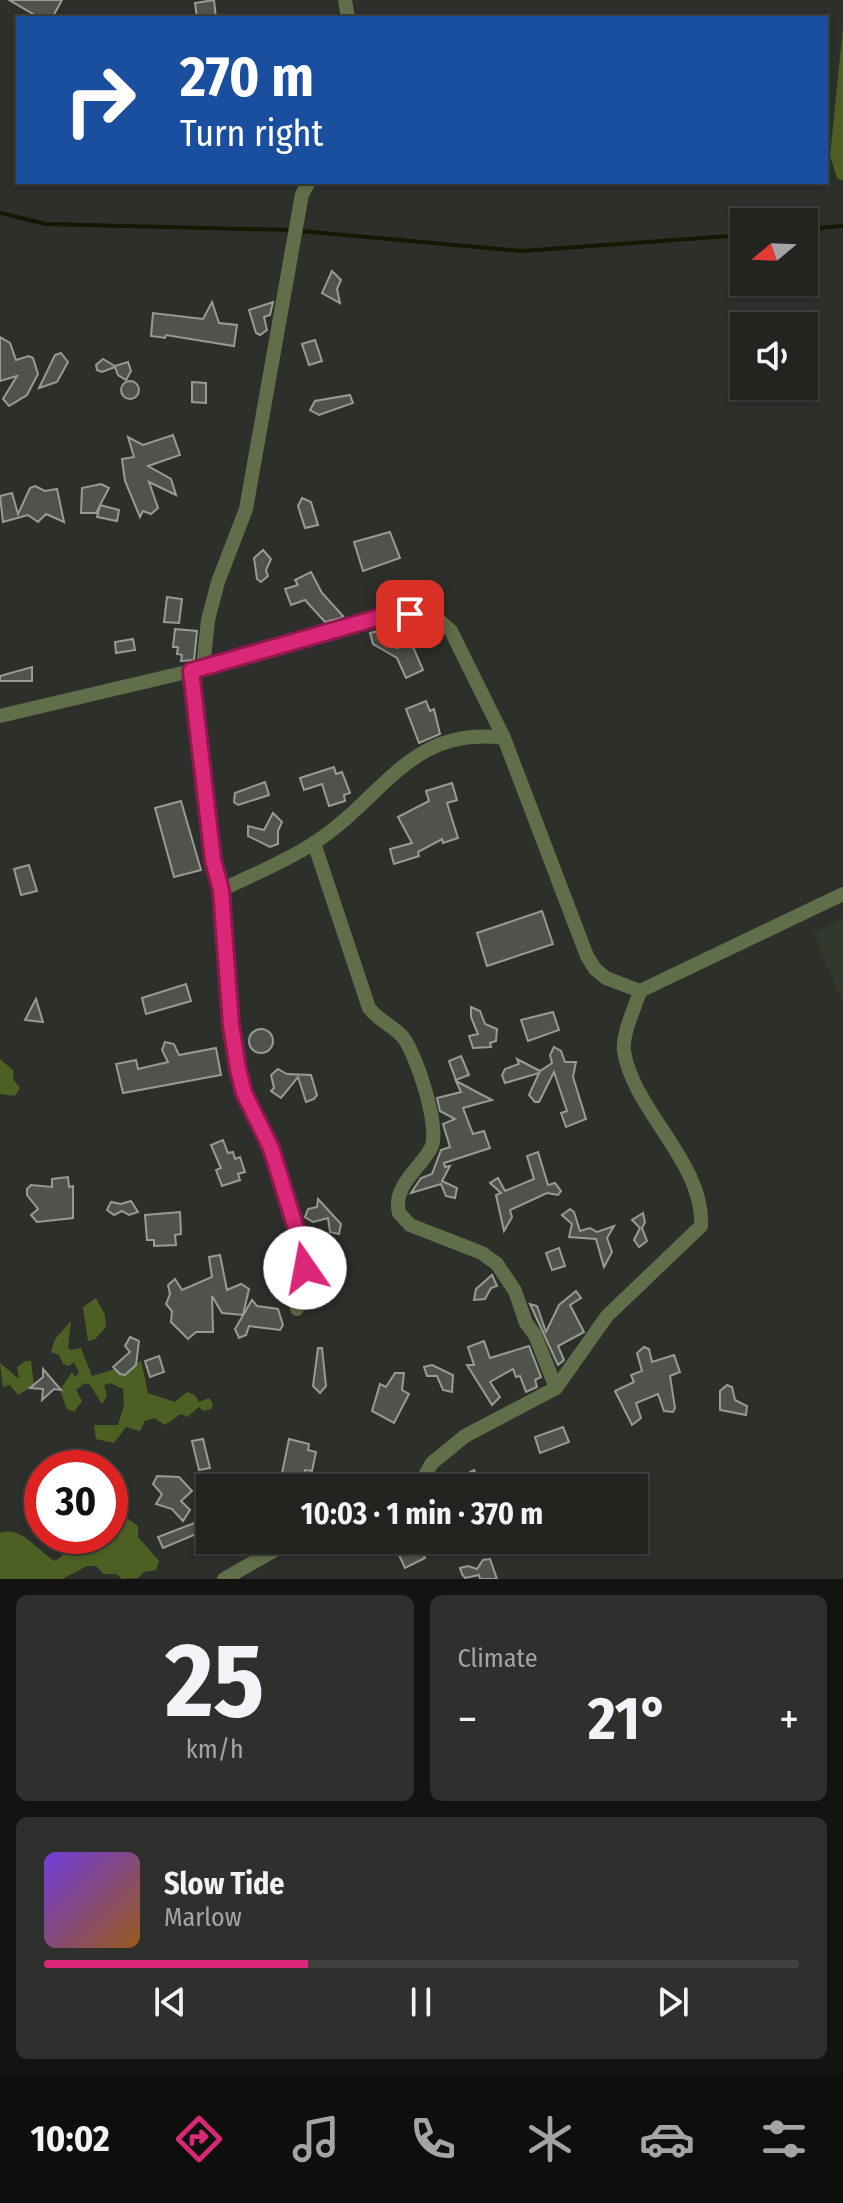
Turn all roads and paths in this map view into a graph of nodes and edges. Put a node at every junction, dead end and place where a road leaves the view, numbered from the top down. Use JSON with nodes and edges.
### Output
{"nodes":[{"id":1,"x":308,"y":184,"type":"edge"},
{"id":2,"x":197,"y":669,"type":"junction"},
{"id":3,"x":0,"y":716,"type":"edge"},
{"id":4,"x":504,"y":738,"type":"junction"},
{"id":5,"x":314,"y":843,"type":"junction"},
{"id":6,"x":221,"y":890,"type":"junction"},
{"id":7,"x":843,"y":894,"type":"edge"},
{"id":8,"x":640,"y":991,"type":"junction"},
{"id":9,"x":297,"y":1309,"type":"dead end"},
{"id":10,"x":556,"y":1388,"type":"junction"},
{"id":11,"x":426,"y":1474,"type":"edge"},
{"id":12,"x":268,"y":1554,"type":"edge"},
{"id":13,"x":224,"y":1579,"type":"edge"}],
"edges":[{"from":1,"to":2,"type":"street"},
{"from":2,"to":3,"type":"street"},
{"from":2,"to":4,"type":"street"},
{"from":2,"to":6,"type":"street"},
{"from":4,"to":5,"type":"street"},
{"from":4,"to":8,"type":"street"},
{"from":5,"to":6,"type":"street"},
{"from":5,"to":10,"type":"street"},
{"from":6,"to":9,"type":"street"},
{"from":7,"to":8,"type":"street"},
{"from":8,"to":10,"type":"street"},
{"from":10,"to":11,"type":"street"},
{"from":12,"to":13,"type":"street"}]}
